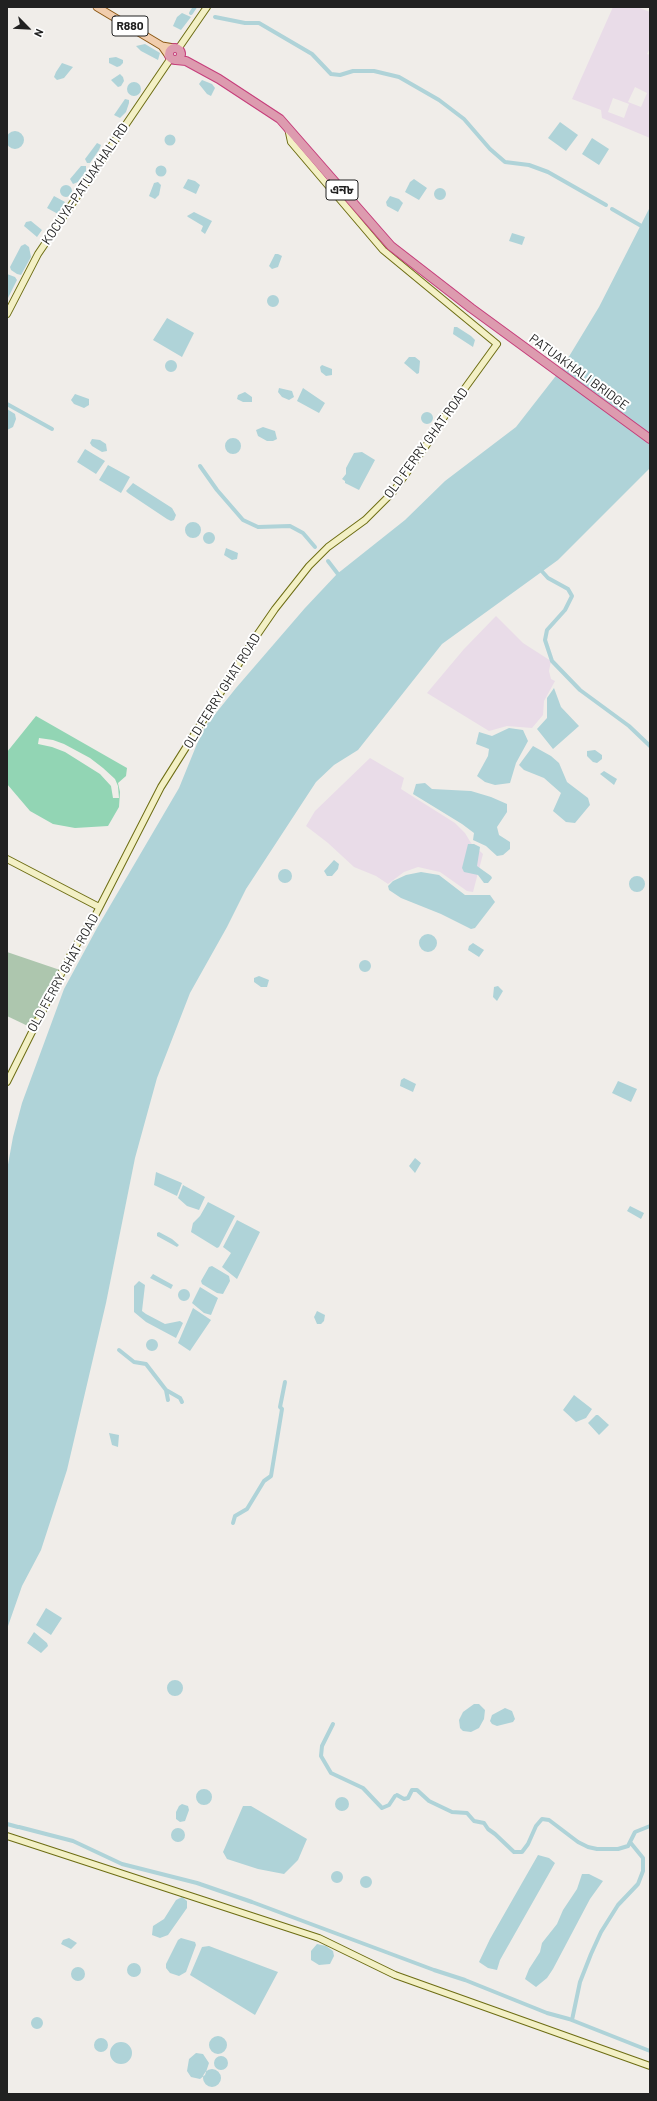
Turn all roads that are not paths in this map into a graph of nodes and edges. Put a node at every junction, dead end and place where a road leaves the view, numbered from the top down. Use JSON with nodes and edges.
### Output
{"nodes":[{"id":1,"x":97,"y":7,"type":"edge"},
{"id":2,"x":207,"y":7,"type":"edge"},
{"id":3,"x":175,"y":54,"type":"junction"},
{"id":4,"x":288,"y":126,"type":"junction"},
{"id":5,"x":7,"y":314,"type":"edge"},
{"id":6,"x":650,"y":439,"type":"edge"},
{"id":7,"x":7,"y":859,"type":"edge"},
{"id":8,"x":99,"y":907,"type":"junction"},
{"id":9,"x":7,"y":1082,"type":"edge"},
{"id":10,"x":7,"y":1836,"type":"edge"},
{"id":11,"x":650,"y":2066,"type":"edge"}],
"edges":[{"from":1,"to":3,"type":"main road","number":"R880"},
{"from":2,"to":3,"type":"street","name":"KOCUYA-PATUAKHALI RD"},
{"from":3,"to":4,"type":"highway","number":"এন৮"},
{"from":3,"to":5,"type":"street","name":"KOCUYA-PATUAKHALI RD"},
{"from":4,"to":6,"type":"highway","name":"PATUAKHALI BRIDGE","number":"এন৮"},
{"from":4,"to":8,"type":"street","name":"OLD FERRY GHAT ROAD"},
{"from":7,"to":8,"type":"street"},
{"from":8,"to":9,"type":"street","name":"OLD FERRY GHAT ROAD"},
{"from":10,"to":11,"type":"street"}]}
